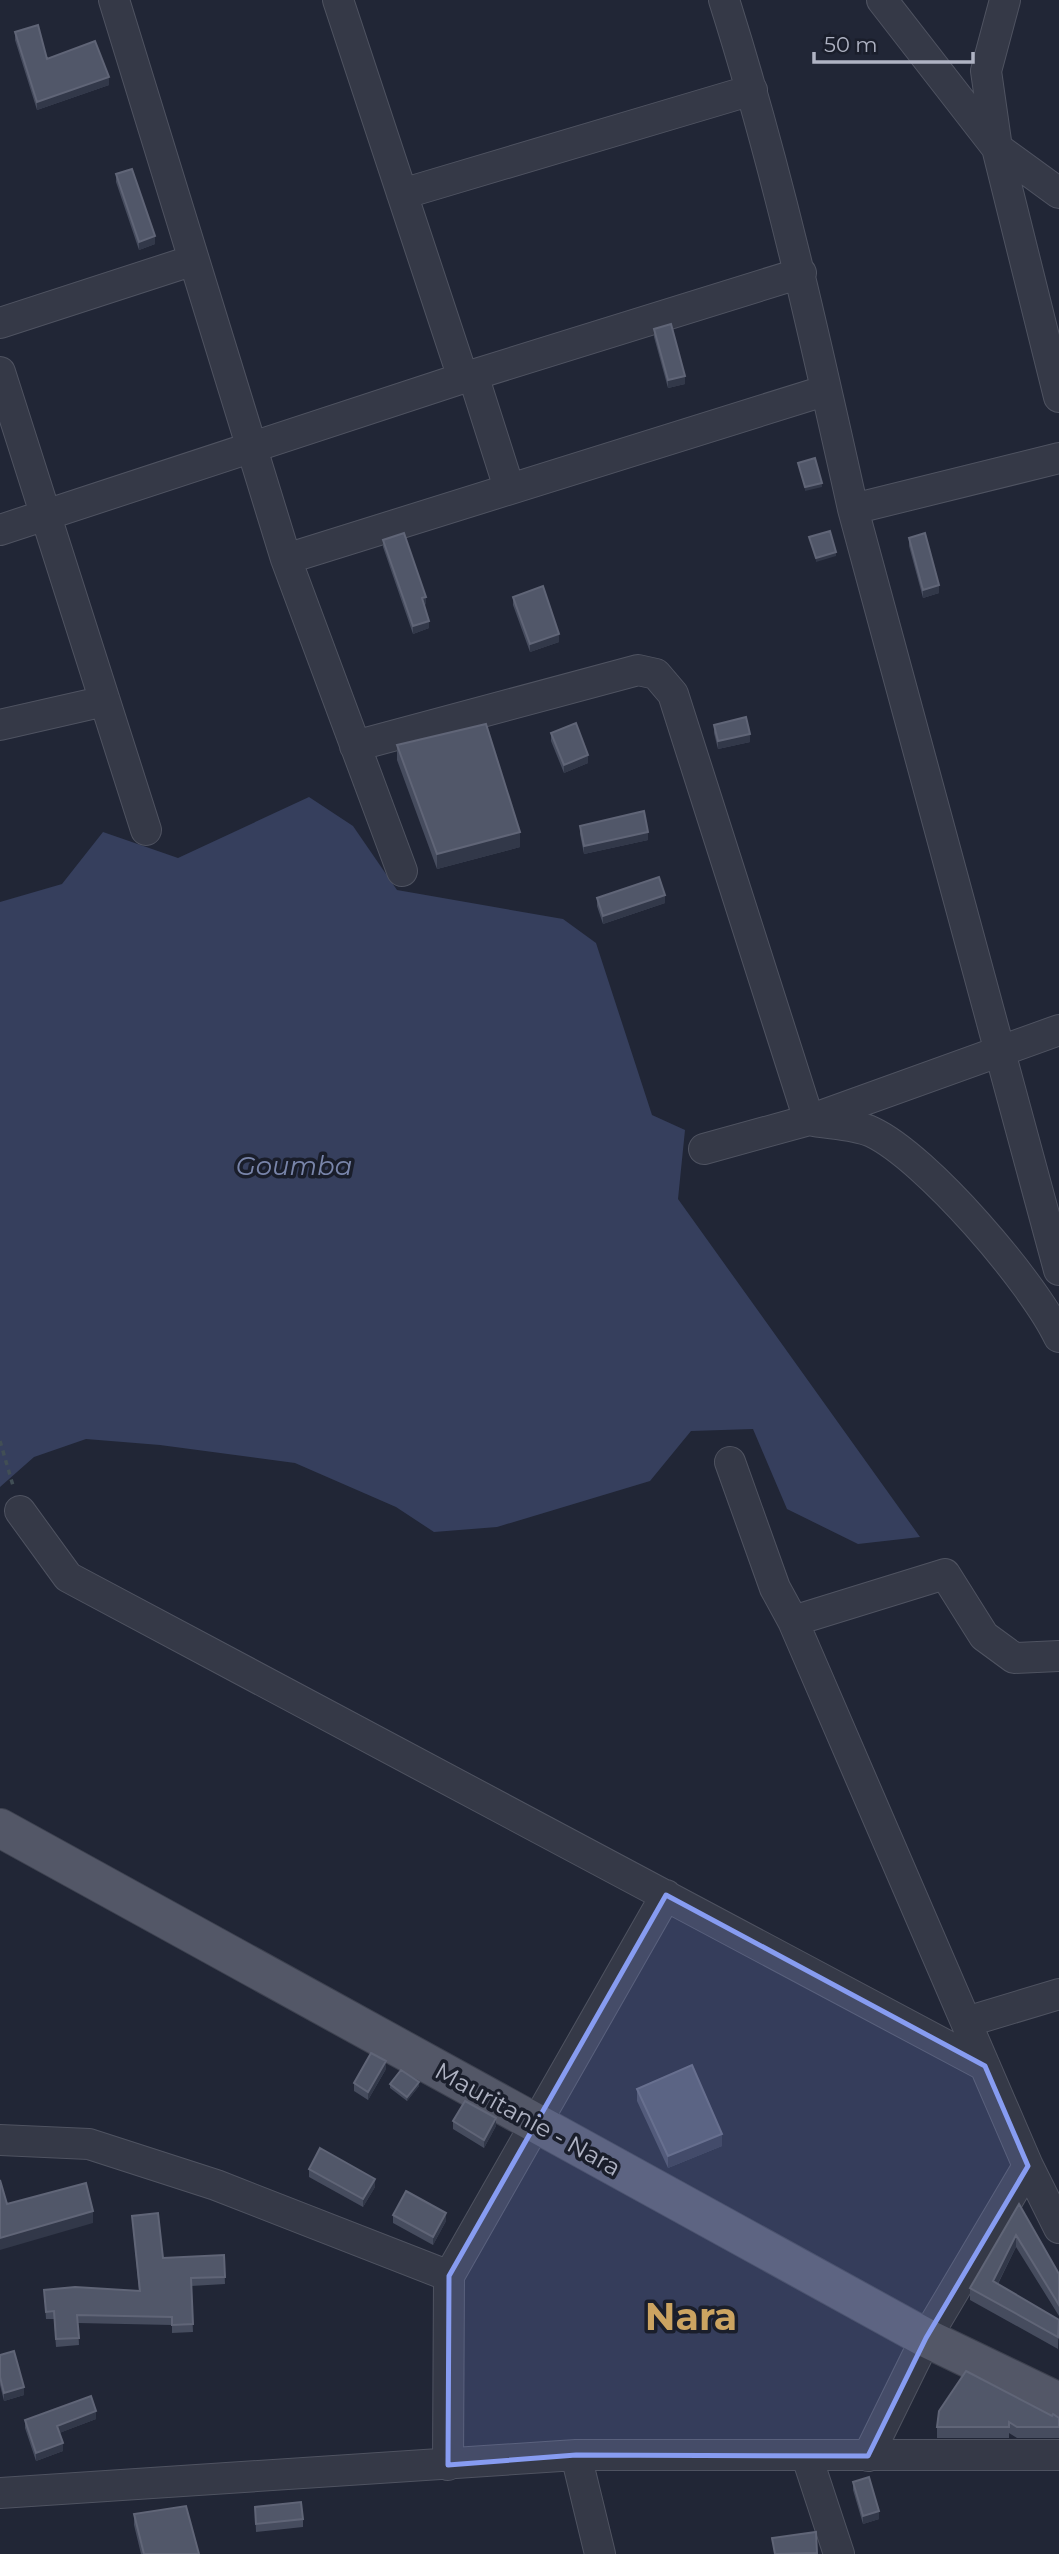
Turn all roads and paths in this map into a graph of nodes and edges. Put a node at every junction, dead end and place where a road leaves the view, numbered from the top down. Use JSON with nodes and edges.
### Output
{"nodes":[{"id":1,"x":114,"y":0,"type":"edge"},
{"id":2,"x":338,"y":0,"type":"edge"},
{"id":3,"x":724,"y":0,"type":"edge"},
{"id":4,"x":882,"y":0,"type":"edge"},
{"id":5,"x":1004,"y":0,"type":"edge"},
{"id":6,"x":752,"y":90,"type":"junction"},
{"id":7,"x":997,"y":148,"type":"junction"},
{"id":8,"x":1059,"y":193,"type":"edge"},
{"id":9,"x":402,"y":194,"type":"junction"},
{"id":10,"x":194,"y":260,"type":"junction"},
{"id":11,"x":801,"y":273,"type":"junction"},
{"id":12,"x":0,"y":323,"type":"edge"},
{"id":13,"x":0,"y":372,"type":"edge"},
{"id":14,"x":468,"y":377,"type":"junction"},
{"id":15,"x":824,"y":391,"type":"junction"},
{"id":16,"x":1059,"y":397,"type":"edge"},
{"id":17,"x":252,"y":449,"type":"junction"},
{"id":18,"x":1059,"y":458,"type":"edge"},
{"id":19,"x":509,"y":488,"type":"junction"},
{"id":20,"x":853,"y":509,"type":"junction"},
{"id":21,"x":45,"y":514,"type":"junction"},
{"id":22,"x":0,"y":530,"type":"edge"},
{"id":23,"x":286,"y":559,"type":"junction"},
{"id":24,"x":105,"y":701,"type":"junction"},
{"id":25,"x":0,"y":725,"type":"edge"},
{"id":26,"x":355,"y":746,"type":"junction"},
{"id":27,"x":146,"y":830,"type":"dead end"},
{"id":28,"x":402,"y":871,"type":"dead end"},
{"id":29,"x":1059,"y":1030,"type":"edge"},
{"id":30,"x":998,"y":1051,"type":"junction"},
{"id":31,"x":809,"y":1120,"type":"junction"},
{"id":32,"x":704,"y":1149,"type":"dead end"},
{"id":33,"x":1059,"y":1270,"type":"edge"},
{"id":34,"x":1059,"y":1337,"type":"edge"},
{"id":35,"x":0,"y":1441,"type":"edge"},
{"id":36,"x":730,"y":1462,"type":"dead end"},
{"id":37,"x":20,"y":1511,"type":"joint"},
{"id":38,"x":793,"y":1621,"type":"junction"},
{"id":39,"x":1059,"y":1656,"type":"edge"},
{"id":40,"x":0,"y":1828,"type":"edge"},
{"id":41,"x":666,"y":1895,"type":"junction"},
{"id":42,"x":1059,"y":1994,"type":"edge"},
{"id":43,"x":965,"y":2022,"type":"junction"},
{"id":44,"x":985,"y":2066,"type":"junction"},
{"id":45,"x":537,"y":2124,"type":"junction"},
{"id":46,"x":0,"y":2140,"type":"edge"},
{"id":47,"x":1028,"y":2165,"type":"junction"},
{"id":48,"x":1059,"y":2228,"type":"edge"},
{"id":49,"x":449,"y":2276,"type":"junction"},
{"id":50,"x":926,"y":2338,"type":"junction"},
{"id":51,"x":1059,"y":2402,"type":"edge"},
{"id":52,"x":576,"y":2455,"type":"junction"},
{"id":53,"x":1059,"y":2455,"type":"edge"},
{"id":54,"x":868,"y":2456,"type":"junction"},
{"id":55,"x":807,"y":2457,"type":"junction"},
{"id":56,"x":448,"y":2465,"type":"junction"},
{"id":57,"x":0,"y":2493,"type":"edge"},
{"id":58,"x":600,"y":2554,"type":"edge"},
{"id":59,"x":839,"y":2554,"type":"edge"}],
"edges":[{"from":1,"to":10,"type":"street"},
{"from":2,"to":9,"type":"street"},
{"from":3,"to":6,"type":"street"},
{"from":4,"to":7,"type":"street"},
{"from":5,"to":7,"type":"street"},
{"from":6,"to":9,"type":"street"},
{"from":6,"to":11,"type":"street"},
{"from":7,"to":8,"type":"street"},
{"from":7,"to":16,"type":"street"},
{"from":9,"to":14,"type":"street"},
{"from":10,"to":12,"type":"street"},
{"from":10,"to":17,"type":"street"},
{"from":11,"to":14,"type":"street"},
{"from":11,"to":15,"type":"street"},
{"from":13,"to":21,"type":"street"},
{"from":14,"to":17,"type":"street"},
{"from":14,"to":19,"type":"street"},
{"from":15,"to":19,"type":"street"},
{"from":15,"to":20,"type":"street"},
{"from":17,"to":21,"type":"street"},
{"from":17,"to":23,"type":"street"},
{"from":18,"to":20,"type":"street"},
{"from":19,"to":23,"type":"street"},
{"from":20,"to":30,"type":"street"},
{"from":21,"to":22,"type":"street"},
{"from":21,"to":24,"type":"street"},
{"from":23,"to":26,"type":"street"},
{"from":24,"to":25,"type":"street"},
{"from":24,"to":27,"type":"street"},
{"from":26,"to":28,"type":"street"},
{"from":26,"to":31,"type":"street"},
{"from":29,"to":30,"type":"street"},
{"from":30,"to":31,"type":"street"},
{"from":30,"to":33,"type":"street"},
{"from":31,"to":32,"type":"street"},
{"from":31,"to":34,"type":"street"},
{"from":35,"to":37,"type":"path"},
{"from":36,"to":38,"type":"street"},
{"from":37,"to":41,"type":"street"},
{"from":38,"to":39,"type":"street"},
{"from":38,"to":43,"type":"street"},
{"from":40,"to":45,"type":"main road","name":"Mauritanie - Nara"},
{"from":41,"to":44,"type":"street"},
{"from":41,"to":45,"type":"street"},
{"from":42,"to":43,"type":"street"},
{"from":43,"to":44,"type":"street"},
{"from":44,"to":47,"type":"street"},
{"from":45,"to":49,"type":"street"},
{"from":45,"to":50,"type":"main road","name":"Mauritanie - Nara"},
{"from":46,"to":49,"type":"street"},
{"from":47,"to":48,"type":"street"},
{"from":47,"to":50,"type":"street"},
{"from":49,"to":56,"type":"street"},
{"from":50,"to":51,"type":"main road","name":"Mauritanie - Nara"},
{"from":50,"to":54,"type":"street"},
{"from":52,"to":55,"type":"street"},
{"from":52,"to":56,"type":"street"},
{"from":52,"to":58,"type":"street"},
{"from":53,"to":54,"type":"street"},
{"from":54,"to":55,"type":"street"},
{"from":55,"to":59,"type":"street"},
{"from":56,"to":57,"type":"street"}]}
